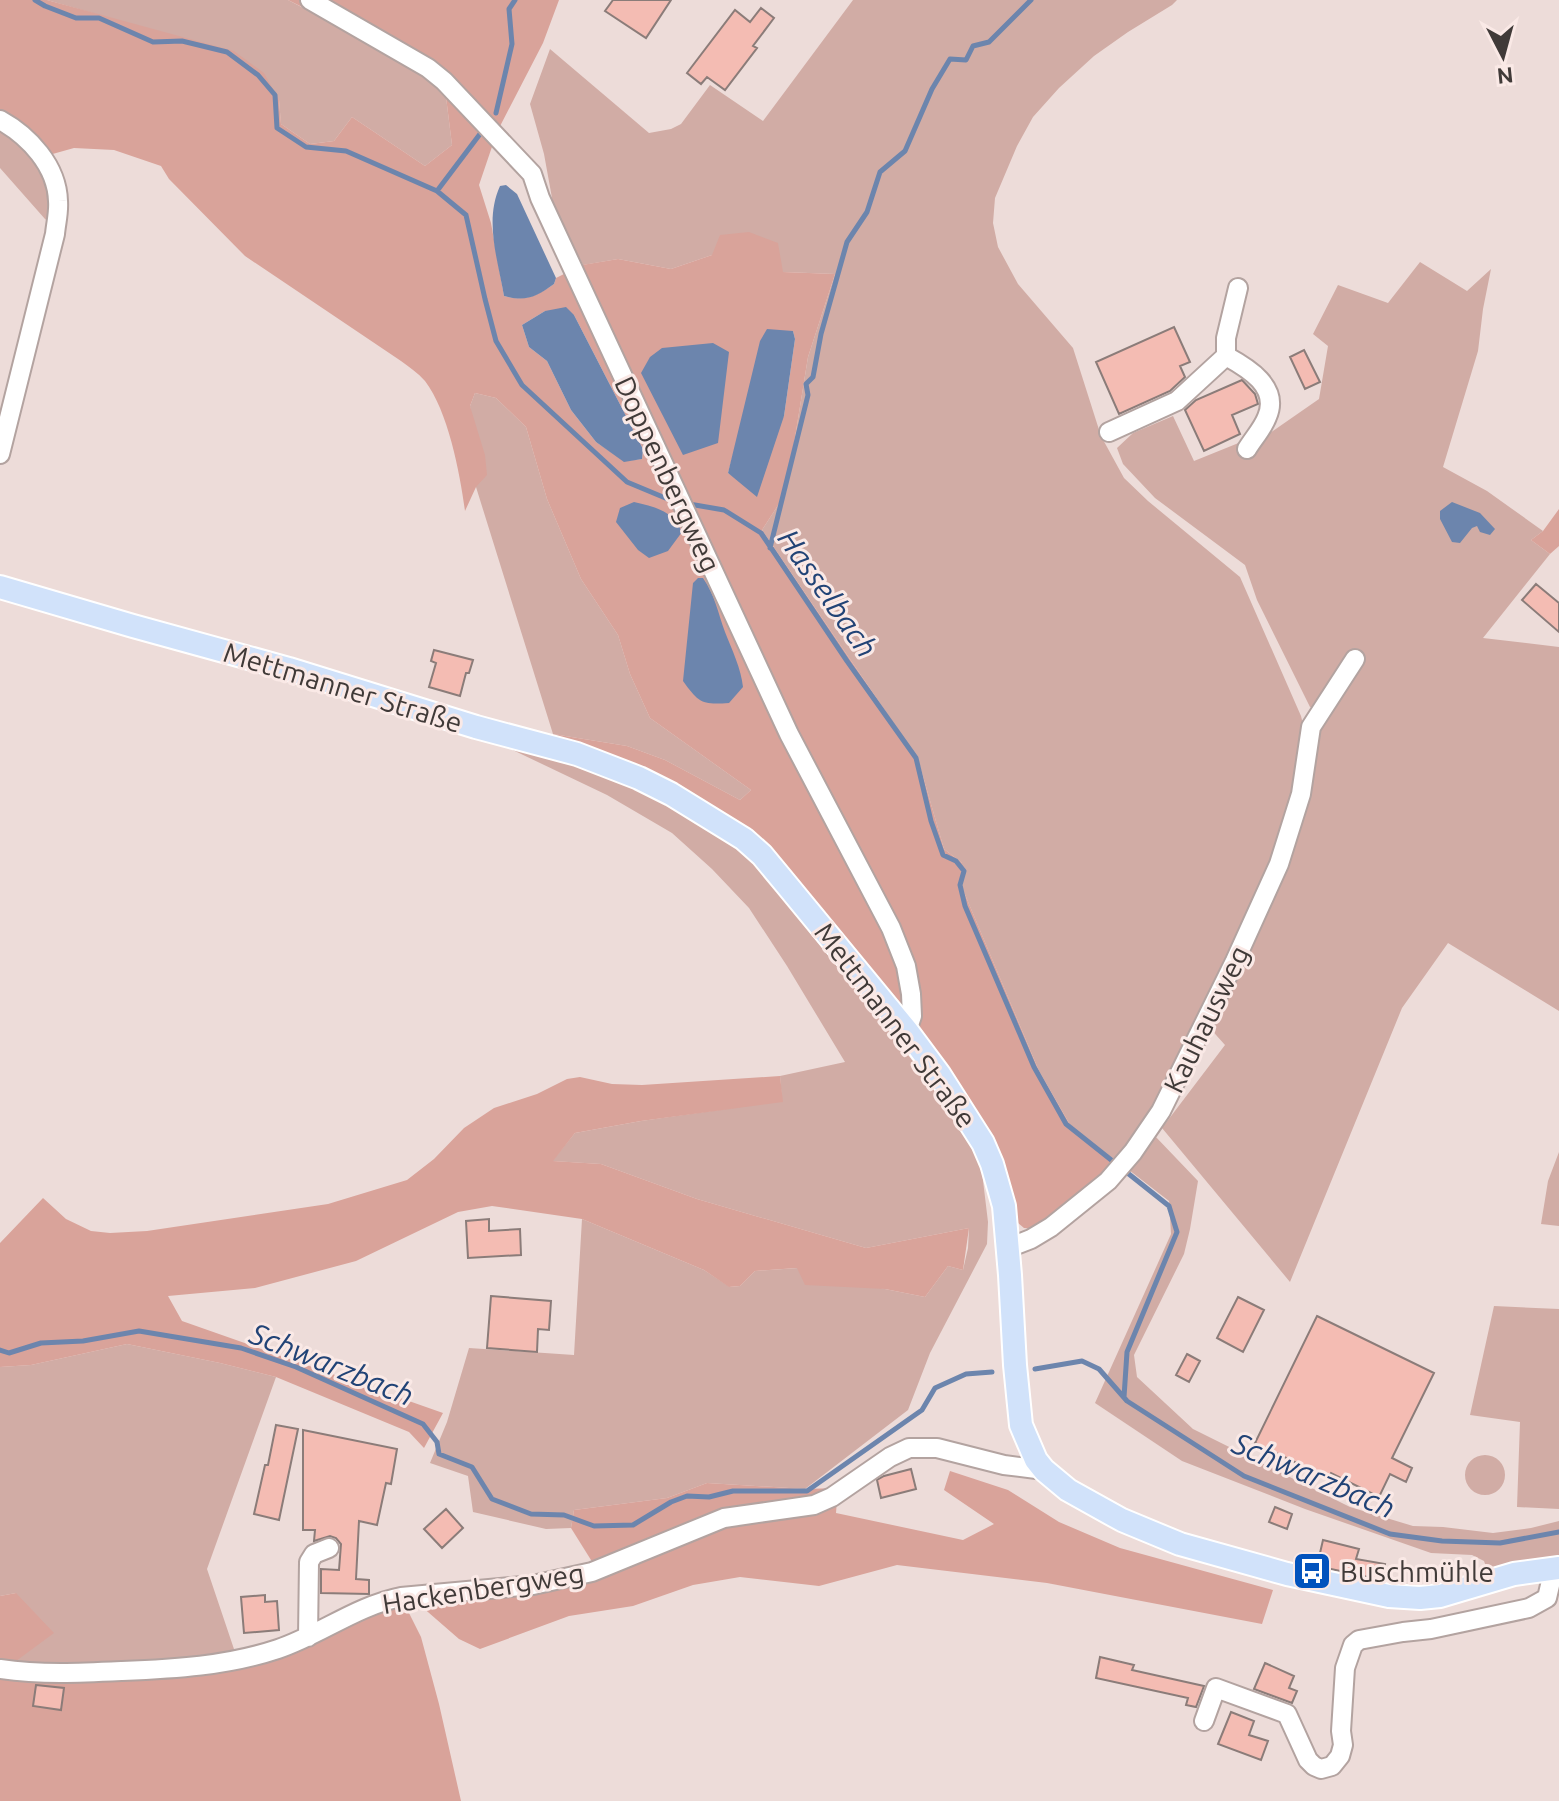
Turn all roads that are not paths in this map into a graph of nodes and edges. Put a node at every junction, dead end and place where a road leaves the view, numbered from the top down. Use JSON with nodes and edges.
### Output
{"nodes":[{"id":1,"x":310,"y":0,"type":"edge"},
{"id":2,"x":0,"y":120,"type":"edge"},
{"id":3,"x":1238,"y":288,"type":"dead end"},
{"id":4,"x":1226,"y":356,"type":"junction"},
{"id":5,"x":1109,"y":432,"type":"dead end"},
{"id":6,"x":1247,"y":449,"type":"dead end"},
{"id":7,"x":0,"y":454,"type":"edge"},
{"id":8,"x":0,"y":587,"type":"edge"},
{"id":9,"x":1355,"y":659,"type":"dead end"},
{"id":10,"x":907,"y":1031,"type":"junction"},
{"id":11,"x":1008,"y":1248,"type":"junction"},
{"id":12,"x":1044,"y":1470,"type":"junction"},
{"id":13,"x":329,"y":1548,"type":"dead end"},
{"id":14,"x":1557,"y":1568,"type":"edge"},
{"id":15,"x":308,"y":1637,"type":"junction"},
{"id":16,"x":0,"y":1669,"type":"edge"},
{"id":17,"x":1204,"y":1721,"type":"dead end"}],
"edges":[{"from":1,"to":10,"type":"street","name":"Doppenbergweg"},
{"from":2,"to":7,"type":"street"},
{"from":3,"to":4,"type":"street"},
{"from":4,"to":5,"type":"street"},
{"from":4,"to":6,"type":"street"},
{"from":8,"to":10,"type":"main road","name":"Mettmanner Straße"},
{"from":9,"to":11,"type":"street","name":"Kauhausweg"},
{"from":10,"to":11,"type":"main road","name":"Mettmanner Straße"},
{"from":11,"to":12,"type":"main road","name":"Mettmanner Straße"},
{"from":12,"to":14,"type":"main road","name":"Mettmanner Straße"},
{"from":12,"to":15,"type":"street","name":"Hackenbergweg"},
{"from":13,"to":15,"type":"street"},
{"from":14,"to":17,"type":"street"},
{"from":15,"to":16,"type":"street","name":"Hackenbergweg"}]}
